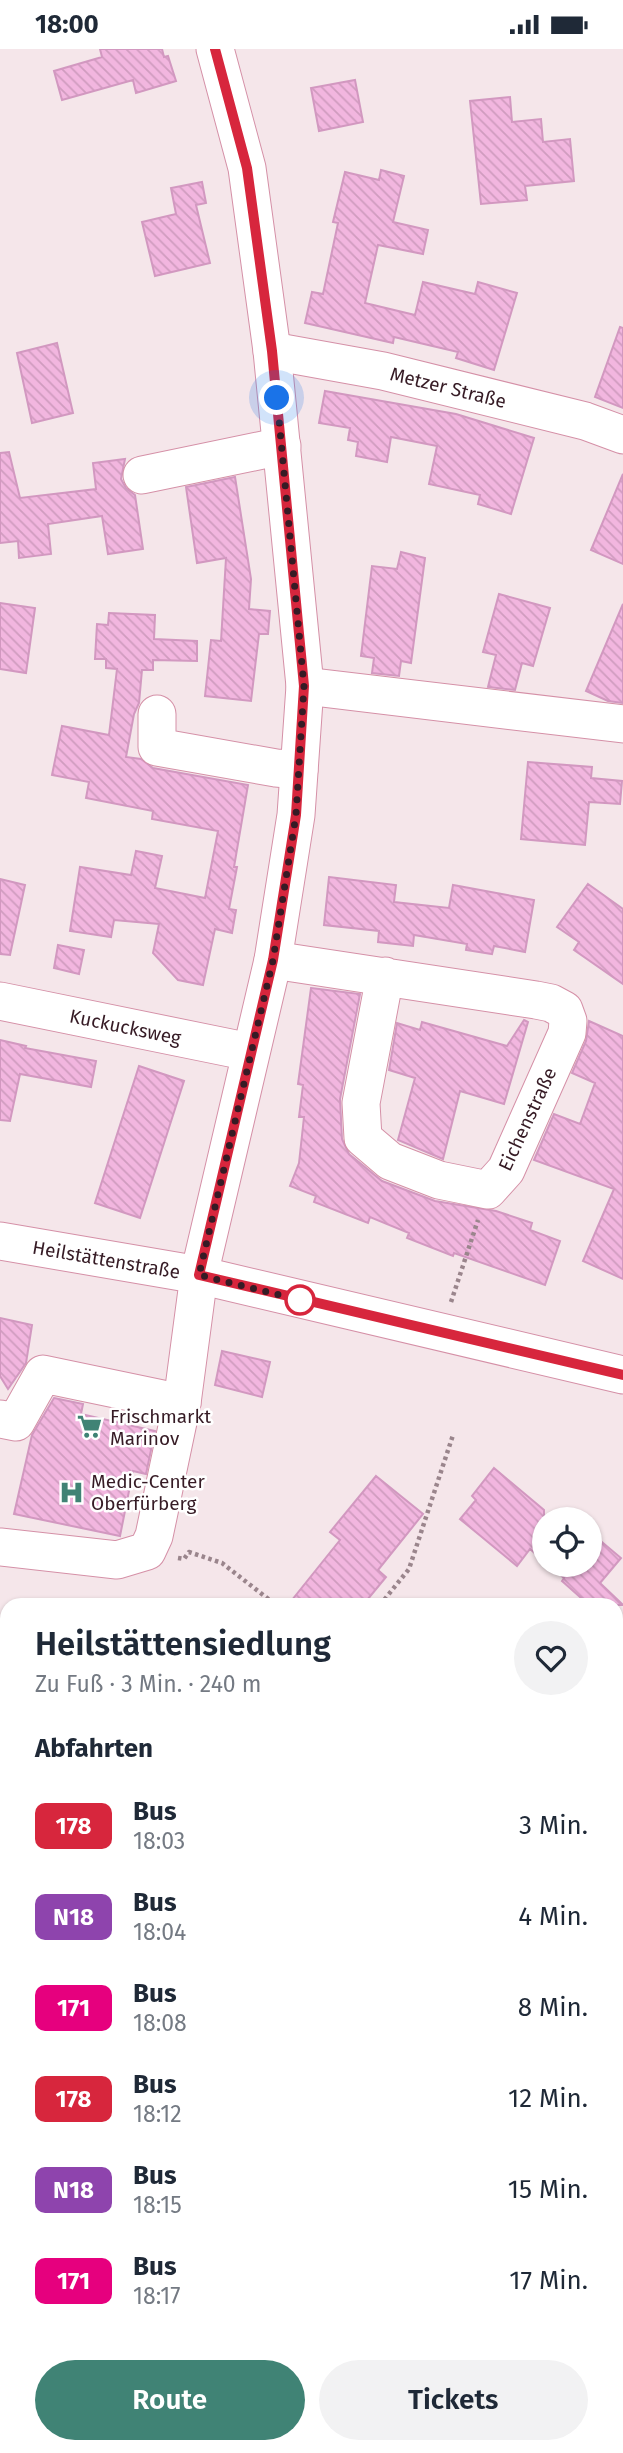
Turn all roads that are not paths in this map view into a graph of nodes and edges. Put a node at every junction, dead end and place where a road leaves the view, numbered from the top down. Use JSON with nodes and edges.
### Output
{"nodes":[{"id":1,"x":215,"y":49,"type":"edge"},
{"id":2,"x":272,"y":351,"type":"junction"},
{"id":3,"x":623,"y":435,"type":"edge"},
{"id":4,"x":282,"y":446,"type":"junction"},
{"id":5,"x":142,"y":475,"type":"dead end"},
{"id":6,"x":304,"y":686,"type":"junction"},
{"id":7,"x":157,"y":714,"type":"dead end"},
{"id":8,"x":623,"y":724,"type":"edge"},
{"id":9,"x":299,"y":770,"type":"junction"},
{"id":10,"x":273,"y":960,"type":"junction"},
{"id":11,"x":385,"y":976,"type":"junction"},
{"id":12,"x":0,"y":1001,"type":"edge"},
{"id":13,"x":250,"y":1052,"type":"junction"},
{"id":14,"x":0,"y":1241,"type":"edge"},
{"id":15,"x":199,"y":1275,"type":"junction"},
{"id":16,"x":623,"y":1375,"type":"edge"},
{"id":17,"x":182,"y":1403,"type":"junction"},
{"id":18,"x":5,"y":1424,"type":"edge"},
{"id":19,"x":0,"y":1547,"type":"edge"}],
"edges":[{"from":1,"to":2,"type":"street"},
{"from":2,"to":3,"type":"street","name":"Metzer Straße"},
{"from":2,"to":4,"type":"street"},
{"from":4,"to":5,"type":"street"},
{"from":4,"to":6,"type":"street"},
{"from":6,"to":8,"type":"street"},
{"from":6,"to":9,"type":"street"},
{"from":7,"to":9,"type":"street"},
{"from":9,"to":10,"type":"street"},
{"from":10,"to":11,"type":"street","name":"Eichenstraße"},
{"from":10,"to":13,"type":"street"},
{"from":11,"to":11,"type":"street","name":"Eichenstraße"},
{"from":12,"to":13,"type":"street","name":"Kuckucksweg"},
{"from":13,"to":15,"type":"street"},
{"from":14,"to":15,"type":"street","name":"Heilstättenstraße"},
{"from":15,"to":16,"type":"street","name":"Heilstättenstraße"},
{"from":15,"to":17,"type":"street"},
{"from":17,"to":18,"type":"street"},
{"from":17,"to":19,"type":"street"}]}
